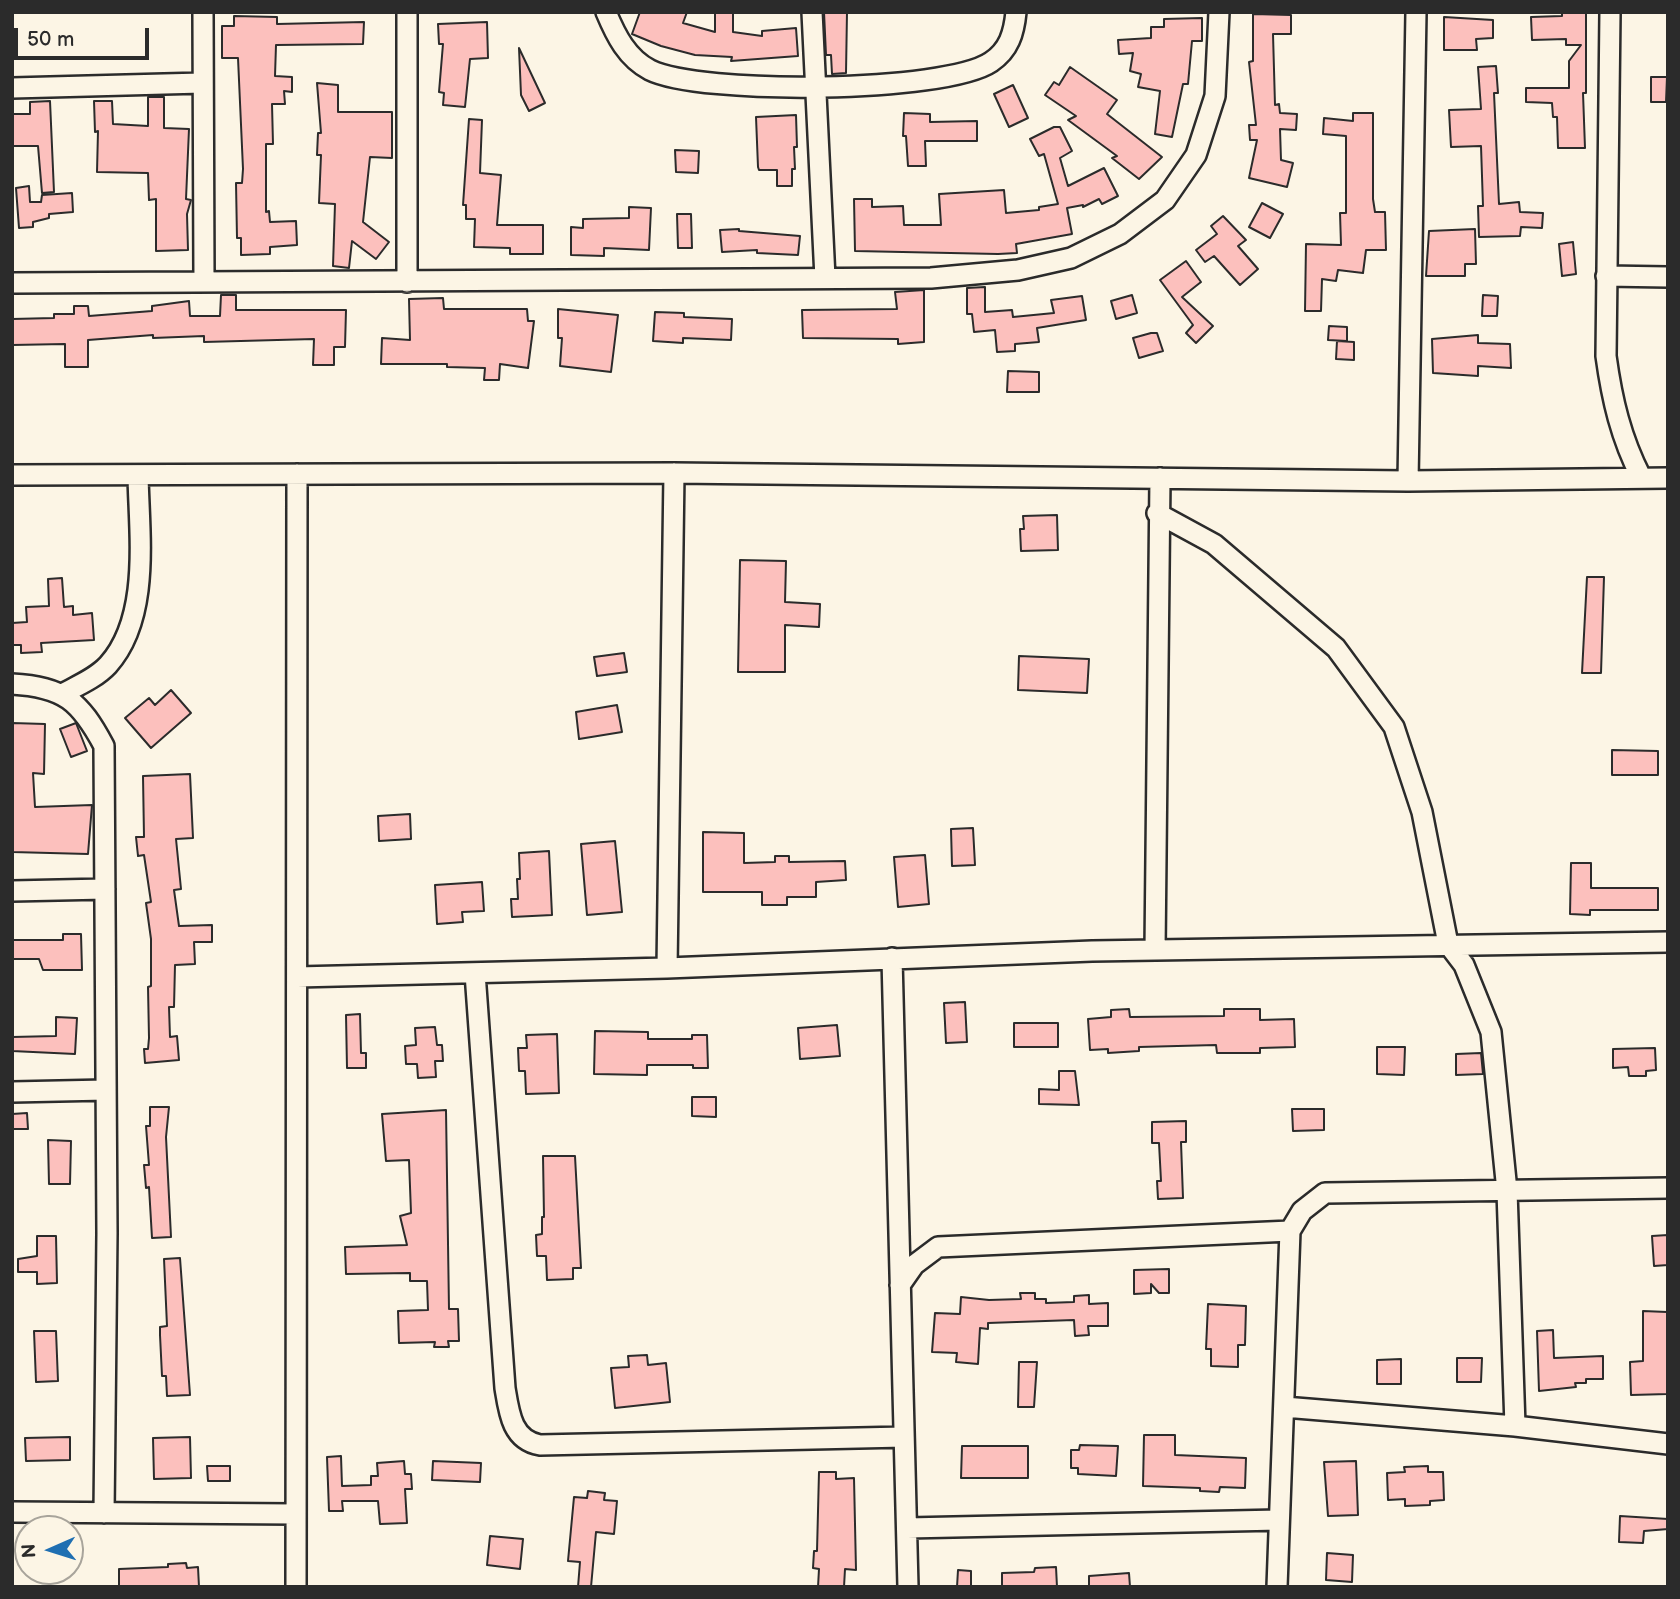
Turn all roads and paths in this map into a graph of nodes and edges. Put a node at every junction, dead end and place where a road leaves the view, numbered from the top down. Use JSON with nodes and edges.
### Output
{"nodes":[{"id":1,"x":203,"y":12,"type":"edge"},
{"id":2,"x":407,"y":12,"type":"edge"},
{"id":3,"x":606,"y":12,"type":"edge"},
{"id":4,"x":811,"y":12,"type":"edge"},
{"id":5,"x":1016,"y":12,"type":"edge"},
{"id":6,"x":1219,"y":12,"type":"edge"},
{"id":7,"x":1416,"y":12,"type":"edge"},
{"id":8,"x":1610,"y":12,"type":"edge"},
{"id":9,"x":201,"y":83,"type":"junction"},
{"id":10,"x":814,"y":86,"type":"junction"},
{"id":11,"x":12,"y":88,"type":"edge"},
{"id":12,"x":1606,"y":276,"type":"junction"},
{"id":13,"x":1668,"y":277,"type":"edge"},
{"id":14,"x":825,"y":278,"type":"junction"},
{"id":15,"x":204,"y":282,"type":"junction"},
{"id":16,"x":407,"y":282,"type":"junction"},
{"id":17,"x":12,"y":284,"type":"edge"},
{"id":18,"x":674,"y":473,"type":"junction"},
{"id":19,"x":297,"y":474,"type":"junction"},
{"id":20,"x":12,"y":475,"type":"edge"},
{"id":21,"x":138,"y":475,"type":"junction"},
{"id":22,"x":1641,"y":477,"type":"junction"},
{"id":23,"x":1160,"y":478,"type":"junction"},
{"id":24,"x":1668,"y":478,"type":"edge"},
{"id":25,"x":1408,"y":481,"type":"junction"},
{"id":26,"x":1157,"y":513,"type":"junction"},
{"id":27,"x":12,"y":684,"type":"edge"},
{"id":28,"x":62,"y":694,"type":"junction"},
{"id":29,"x":105,"y":889,"type":"junction"},
{"id":30,"x":12,"y":891,"type":"edge"},
{"id":31,"x":1668,"y":942,"type":"edge"},
{"id":32,"x":1448,"y":944,"type":"junction"},
{"id":33,"x":1155,"y":950,"type":"junction"},
{"id":34,"x":892,"y":958,"type":"junction"},
{"id":35,"x":667,"y":968,"type":"junction"},
{"id":36,"x":475,"y":973,"type":"junction"},
{"id":37,"x":297,"y":977,"type":"junction"},
{"id":38,"x":106,"y":1090,"type":"junction"},
{"id":39,"x":12,"y":1092,"type":"edge"},
{"id":40,"x":1668,"y":1188,"type":"edge"},
{"id":41,"x":1507,"y":1191,"type":"junction"},
{"id":42,"x":1290,"y":1231,"type":"junction"},
{"id":43,"x":900,"y":1285,"type":"junction"},
{"id":44,"x":1284,"y":1407,"type":"junction"},
{"id":45,"x":1515,"y":1426,"type":"junction"},
{"id":46,"x":904,"y":1437,"type":"junction"},
{"id":47,"x":1668,"y":1444,"type":"edge"},
{"id":48,"x":12,"y":1512,"type":"edge"},
{"id":49,"x":104,"y":1513,"type":"junction"},
{"id":50,"x":295,"y":1514,"type":"junction"},
{"id":51,"x":1279,"y":1520,"type":"junction"},
{"id":52,"x":906,"y":1528,"type":"junction"},
{"id":53,"x":296,"y":1587,"type":"edge"},
{"id":54,"x":908,"y":1587,"type":"edge"},
{"id":55,"x":1277,"y":1587,"type":"edge"}],
"edges":[{"from":1,"to":9,"type":"street"},
{"from":2,"to":16,"type":"street"},
{"from":3,"to":10,"type":"street"},
{"from":4,"to":10,"type":"street"},
{"from":5,"to":10,"type":"street"},
{"from":6,"to":14,"type":"street"},
{"from":7,"to":25,"type":"street"},
{"from":8,"to":12,"type":"street"},
{"from":9,"to":11,"type":"street"},
{"from":9,"to":15,"type":"street"},
{"from":10,"to":14,"type":"street"},
{"from":12,"to":13,"type":"street"},
{"from":12,"to":22,"type":"street"},
{"from":14,"to":16,"type":"street"},
{"from":15,"to":16,"type":"street"},
{"from":15,"to":17,"type":"street"},
{"from":18,"to":19,"type":"street"},
{"from":18,"to":23,"type":"street"},
{"from":18,"to":35,"type":"street"},
{"from":19,"to":21,"type":"street"},
{"from":19,"to":37,"type":"street"},
{"from":20,"to":21,"type":"street"},
{"from":21,"to":28,"type":"street"},
{"from":22,"to":24,"type":"street"},
{"from":22,"to":25,"type":"street"},
{"from":23,"to":25,"type":"street"},
{"from":23,"to":26,"type":"street"},
{"from":26,"to":32,"type":"street"},
{"from":26,"to":33,"type":"street"},
{"from":27,"to":28,"type":"street"},
{"from":28,"to":29,"type":"street"},
{"from":29,"to":30,"type":"street"},
{"from":29,"to":38,"type":"street"},
{"from":31,"to":32,"type":"street"},
{"from":32,"to":33,"type":"street"},
{"from":32,"to":41,"type":"street"},
{"from":33,"to":34,"type":"street"},
{"from":34,"to":35,"type":"street"},
{"from":34,"to":43,"type":"street"},
{"from":35,"to":36,"type":"street"},
{"from":36,"to":37,"type":"street"},
{"from":36,"to":46,"type":"street"},
{"from":37,"to":50,"type":"street"},
{"from":38,"to":39,"type":"street"},
{"from":38,"to":49,"type":"street"},
{"from":40,"to":41,"type":"street"},
{"from":41,"to":42,"type":"street"},
{"from":41,"to":45,"type":"street"},
{"from":42,"to":43,"type":"street"},
{"from":42,"to":44,"type":"street"},
{"from":43,"to":46,"type":"street"},
{"from":44,"to":45,"type":"street"},
{"from":44,"to":51,"type":"street"},
{"from":45,"to":47,"type":"street"},
{"from":46,"to":52,"type":"street"},
{"from":48,"to":49,"type":"street"},
{"from":49,"to":50,"type":"street"},
{"from":50,"to":53,"type":"street"},
{"from":51,"to":52,"type":"street"},
{"from":51,"to":55,"type":"street"},
{"from":52,"to":54,"type":"street"}]}
